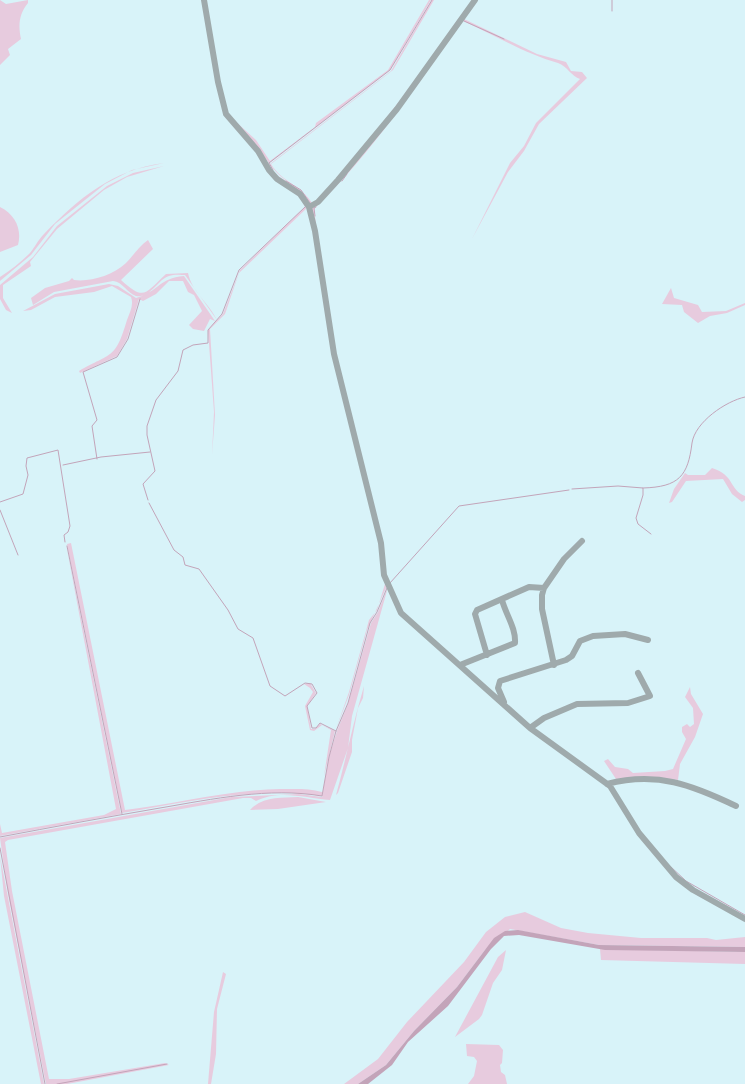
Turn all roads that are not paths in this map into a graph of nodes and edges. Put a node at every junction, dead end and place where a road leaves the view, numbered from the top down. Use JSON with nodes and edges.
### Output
{"nodes":[{"id":1,"x":204,"y":0,"type":"edge"},
{"id":2,"x":475,"y":0,"type":"edge"},
{"id":3,"x":309,"y":207,"type":"junction"},
{"id":4,"x":582,"y":541,"type":"dead end"},
{"id":5,"x":544,"y":588,"type":"junction"},
{"id":6,"x":502,"y":600,"type":"junction"},
{"id":7,"x":648,"y":640,"type":"dead end"},
{"id":8,"x":487,"y":656,"type":"junction"},
{"id":9,"x":460,"y":665,"type":"junction"},
{"id":10,"x":554,"y":665,"type":"junction"},
{"id":11,"x":638,"y":673,"type":"dead end"},
{"id":12,"x":504,"y":704,"type":"junction"},
{"id":13,"x":530,"y":728,"type":"junction"},
{"id":14,"x":607,"y":784,"type":"junction"},
{"id":15,"x":736,"y":806,"type":"dead end"},
{"id":16,"x":745,"y":919,"type":"edge"}],
"edges":[{"from":1,"to":3,"type":"street"},
{"from":2,"to":3,"type":"street"},
{"from":3,"to":9,"type":"street"},
{"from":4,"to":5,"type":"street"},
{"from":5,"to":6,"type":"street"},
{"from":5,"to":10,"type":"street"},
{"from":6,"to":8,"type":"street"},
{"from":6,"to":8,"type":"street"},
{"from":7,"to":10,"type":"street"},
{"from":8,"to":9,"type":"street"},
{"from":9,"to":12,"type":"street"},
{"from":10,"to":12,"type":"street"},
{"from":11,"to":13,"type":"street"},
{"from":12,"to":13,"type":"street"},
{"from":13,"to":14,"type":"street"},
{"from":14,"to":15,"type":"street"},
{"from":14,"to":16,"type":"street"}]}
